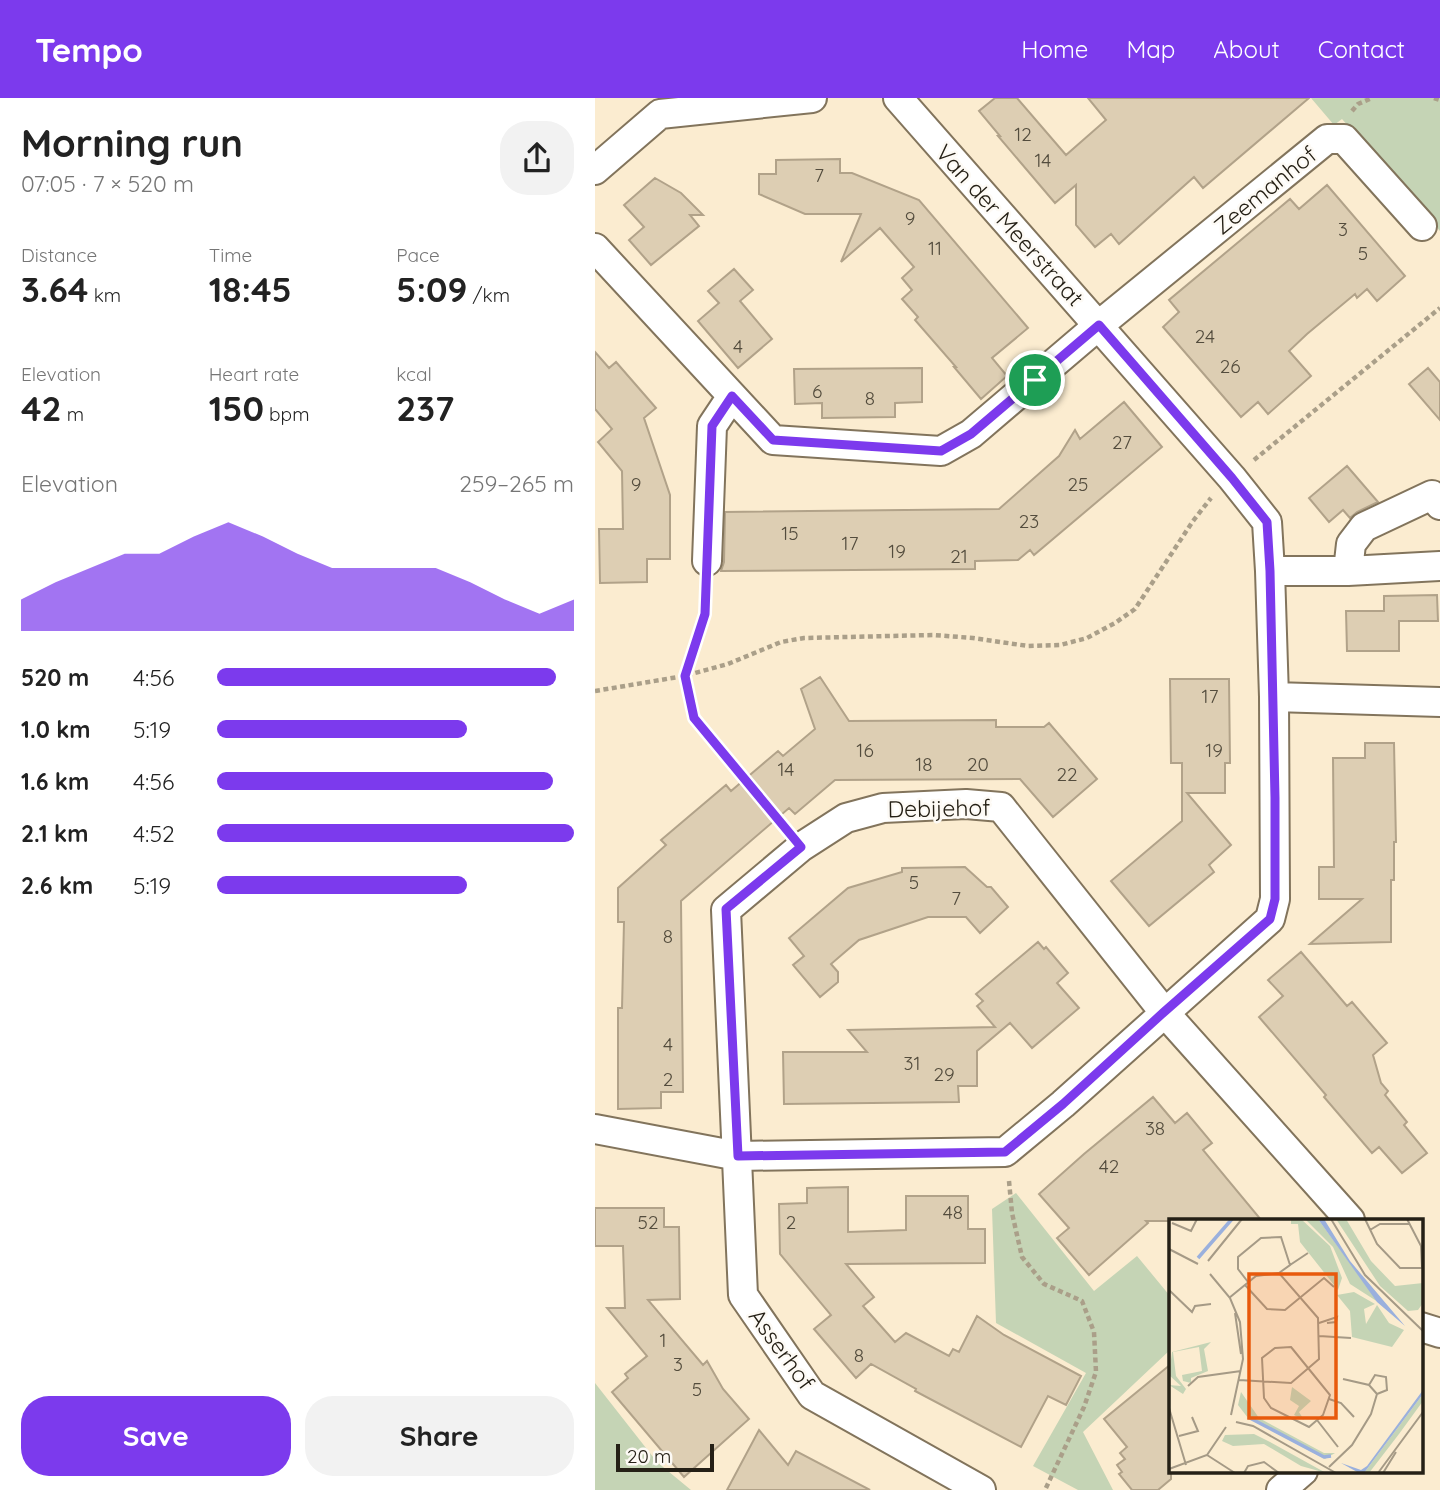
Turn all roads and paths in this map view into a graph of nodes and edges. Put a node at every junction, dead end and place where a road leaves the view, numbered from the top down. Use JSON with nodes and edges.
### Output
{"nodes":[{"id":1,"x":811,"y":98,"type":"edge"},
{"id":2,"x":898,"y":98,"type":"edge"},
{"id":3,"x":1434,"y":98,"type":"edge"},
{"id":4,"x":1440,"y":100,"type":"edge"},
{"id":5,"x":595,"y":170,"type":"edge"},
{"id":6,"x":1422,"y":226,"type":"dead end"},
{"id":7,"x":595,"y":248,"type":"edge"},
{"id":8,"x":1440,"y":308,"type":"edge"},
{"id":9,"x":1099,"y":325,"type":"junction"},
{"id":10,"x":732,"y":396,"type":"junction"},
{"id":11,"x":1232,"y":478,"type":"junction"},
{"id":12,"x":1440,"y":505,"type":"edge"},
{"id":13,"x":707,"y":561,"type":"joint"},
{"id":14,"x":1440,"y":566,"type":"edge"},
{"id":15,"x":1270,"y":571,"type":"junction"},
{"id":16,"x":1348,"y":571,"type":"junction"},
{"id":17,"x":685,"y":676,"type":"junction"},
{"id":18,"x":595,"y":691,"type":"edge"},
{"id":19,"x":1274,"y":697,"type":"junction"},
{"id":20,"x":1440,"y":702,"type":"edge"},
{"id":21,"x":801,"y":847,"type":"junction"},
{"id":22,"x":1164,"y":1012,"type":"junction"},
{"id":23,"x":595,"y":1129,"type":"edge"},
{"id":24,"x":1005,"y":1152,"type":"junction"},
{"id":25,"x":738,"y":1156,"type":"junction"},
{"id":26,"x":1349,"y":1219,"type":"edge"},
{"id":27,"x":1423,"y":1328,"type":"edge"},
{"id":28,"x":1440,"y":1333,"type":"edge"},
{"id":29,"x":1302,"y":1472,"type":"edge"},
{"id":30,"x":981,"y":1490,"type":"edge"},
{"id":31,"x":1045,"y":1490,"type":"edge"},
{"id":32,"x":1281,"y":1490,"type":"edge"}],
"edges":[{"from":1,"to":5,"type":"street"},
{"from":2,"to":9,"type":"street","name":"Van der Meerstraat"},
{"from":3,"to":4,"type":"path"},
{"from":6,"to":9,"type":"street","name":"Zeemanhof"},
{"from":7,"to":10,"type":"street","name":"Zeemanhof"},
{"from":8,"to":11,"type":"path"},
{"from":9,"to":10,"type":"street","name":"Zeemanhof"},
{"from":9,"to":11,"type":"street","name":"Van der Meerstraat"},
{"from":10,"to":13,"type":"street"},
{"from":11,"to":15,"type":"street","name":"Van der Meerstraat"},
{"from":11,"to":17,"type":"path"},
{"from":12,"to":16,"type":"street"},
{"from":13,"to":17,"type":"path"},
{"from":14,"to":16,"type":"street"},
{"from":15,"to":16,"type":"street"},
{"from":15,"to":19,"type":"street","name":"Van der Meerstraat"},
{"from":17,"to":18,"type":"path"},
{"from":17,"to":21,"type":"path"},
{"from":19,"to":20,"type":"street"},
{"from":19,"to":22,"type":"street","name":"Van der Meerstraat"},
{"from":21,"to":22,"type":"street","name":"Debijehof"},
{"from":21,"to":25,"type":"street","name":"Debijehof"},
{"from":22,"to":24,"type":"street","name":"Van der Meerstraat"},
{"from":22,"to":26,"type":"street"},
{"from":23,"to":25,"type":"street"},
{"from":24,"to":25,"type":"street"},
{"from":24,"to":31,"type":"path"},
{"from":25,"to":30,"type":"street","name":"Asserhof"},
{"from":27,"to":28,"type":"street"},
{"from":29,"to":32,"type":"street"}]}
